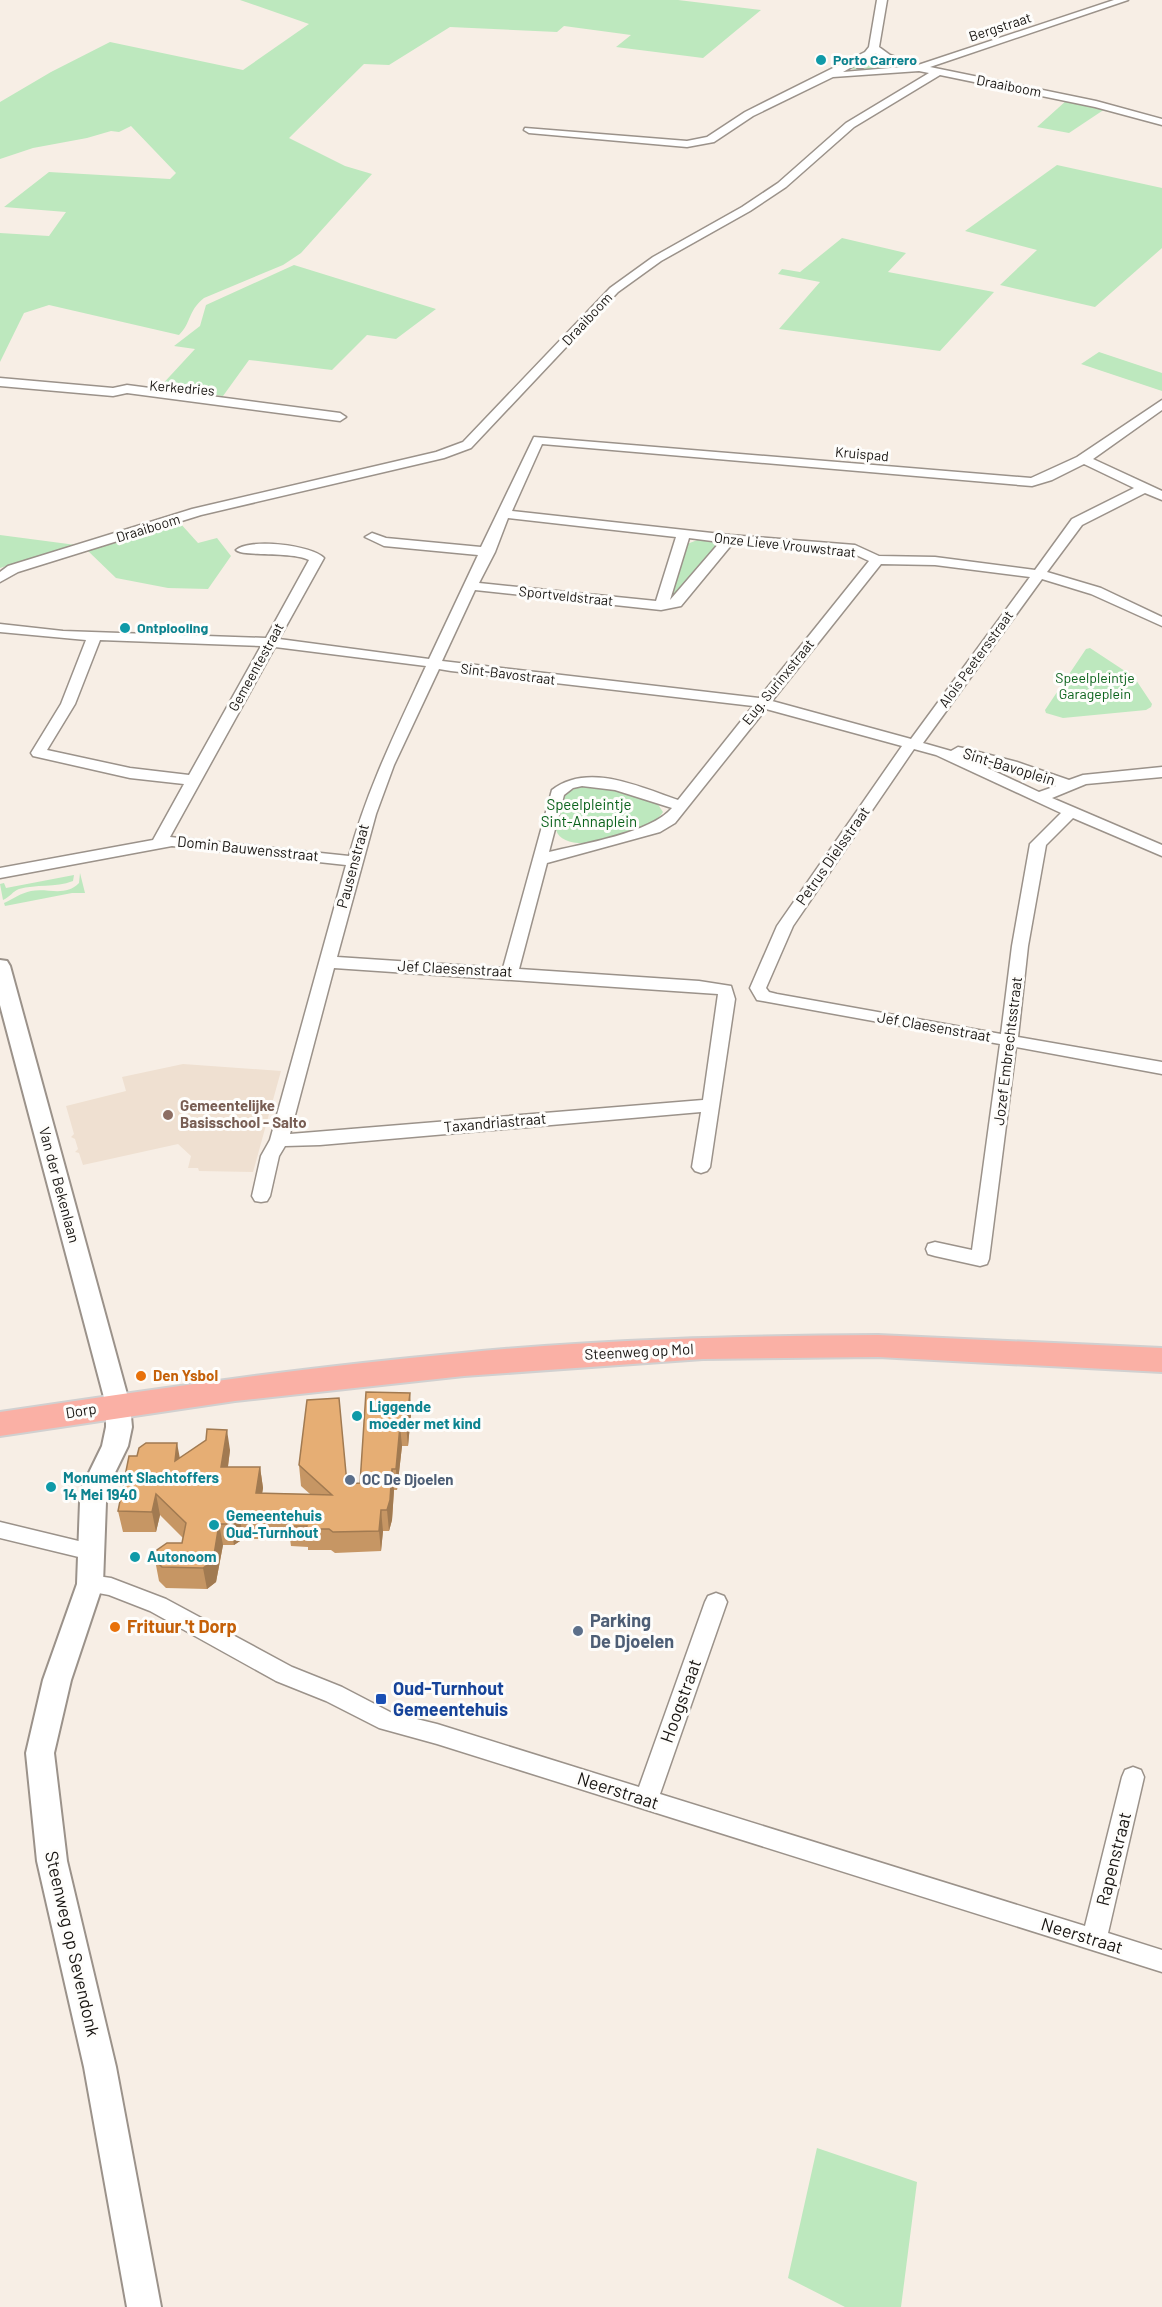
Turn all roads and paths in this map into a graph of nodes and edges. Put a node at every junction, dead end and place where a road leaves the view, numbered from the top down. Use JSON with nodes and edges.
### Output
{"nodes":[{"id":1,"x":882,"y":0,"type":"edge"},
{"id":2,"x":1123,"y":0,"type":"edge"},
{"id":3,"x":874,"y":48,"type":"junction"},
{"id":4,"x":920,"y":68,"type":"junction"},
{"id":5,"x":938,"y":72,"type":"junction"},
{"id":6,"x":826,"y":77,"type":"junction"},
{"id":7,"x":1162,"y":122,"type":"edge"},
{"id":8,"x":529,"y":130,"type":"dead end"},
{"id":9,"x":0,"y":382,"type":"edge"},
{"id":10,"x":1162,"y":404,"type":"edge"},
{"id":11,"x":340,"y":417,"type":"dead end"},
{"id":12,"x":538,"y":440,"type":"joint"},
{"id":13,"x":1083,"y":459,"type":"junction"},
{"id":14,"x":1146,"y":487,"type":"junction"},
{"id":15,"x":1162,"y":496,"type":"edge"},
{"id":16,"x":505,"y":514,"type":"junction"},
{"id":17,"x":684,"y":534,"type":"junction"},
{"id":18,"x":372,"y":537,"type":"dead end"},
{"id":19,"x":730,"y":539,"type":"junction"},
{"id":20,"x":243,"y":550,"type":"dead end"},
{"id":21,"x":488,"y":552,"type":"junction"},
{"id":22,"x":877,"y":560,"type":"junction"},
{"id":23,"x":1038,"y":574,"type":"junction"},
{"id":24,"x":0,"y":578,"type":"edge"},
{"id":25,"x":472,"y":586,"type":"junction"},
{"id":26,"x":661,"y":606,"type":"junction"},
{"id":27,"x":1162,"y":621,"type":"edge"},
{"id":28,"x":0,"y":628,"type":"edge"},
{"id":29,"x":95,"y":636,"type":"junction"},
{"id":30,"x":270,"y":642,"type":"junction"},
{"id":31,"x":434,"y":663,"type":"junction"},
{"id":32,"x":761,"y":703,"type":"junction"},
{"id":33,"x":915,"y":744,"type":"junction"},
{"id":34,"x":955,"y":750,"type":"dead end"},
{"id":35,"x":1162,"y":772,"type":"edge"},
{"id":36,"x":194,"y":780,"type":"junction"},
{"id":37,"x":1068,"y":785,"type":"junction"},
{"id":38,"x":1039,"y":798,"type":"junction"},
{"id":39,"x":681,"y":806,"type":"junction"},
{"id":40,"x":1071,"y":812,"type":"junction"},
{"id":41,"x":160,"y":841,"type":"junction"},
{"id":42,"x":1162,"y":852,"type":"edge"},
{"id":43,"x":542,"y":859,"type":"junction"},
{"id":44,"x":354,"y":861,"type":"junction"},
{"id":45,"x":0,"y":873,"type":"edge"},
{"id":46,"x":328,"y":962,"type":"junction"},
{"id":47,"x":0,"y":966,"type":"edge"},
{"id":48,"x":510,"y":972,"type":"junction"},
{"id":49,"x":762,"y":977,"type":"joint"},
{"id":50,"x":3,"y":993,"type":"edge"},
{"id":51,"x":1009,"y":1041,"type":"junction"},
{"id":52,"x":1162,"y":1068,"type":"edge"},
{"id":53,"x":711,"y":1105,"type":"junction"},
{"id":54,"x":279,"y":1140,"type":"junction"},
{"id":55,"x":701,"y":1167,"type":"dead end"},
{"id":56,"x":261,"y":1196,"type":"dead end"},
{"id":57,"x":935,"y":1249,"type":"dead end"},
{"id":58,"x":1162,"y":1360,"type":"edge"},
{"id":59,"x":118,"y":1405,"type":"junction"},
{"id":60,"x":0,"y":1424,"type":"edge"},
{"id":61,"x":0,"y":1530,"type":"edge"},
{"id":62,"x":91,"y":1552,"type":"junction"},
{"id":63,"x":90,"y":1584,"type":"junction"},
{"id":64,"x":716,"y":1602,"type":"dead end"},
{"id":65,"x":1133,"y":1778,"type":"dead end"},
{"id":66,"x":646,"y":1800,"type":"junction"},
{"id":67,"x":1094,"y":1940,"type":"junction"},
{"id":68,"x":1162,"y":1961,"type":"edge"},
{"id":69,"x":144,"y":2307,"type":"edge"}],
"edges":[{"from":1,"to":3,"type":"street"},
{"from":2,"to":4,"type":"street","name":"Bergstraat"},
{"from":3,"to":4,"type":"street"},
{"from":3,"to":6,"type":"street"},
{"from":4,"to":5,"type":"street"},
{"from":4,"to":6,"type":"street"},
{"from":5,"to":7,"type":"street","name":"Draaiboom"},
{"from":5,"to":24,"type":"street","name":"Draaiboom"},
{"from":6,"to":8,"type":"street"},
{"from":9,"to":11,"type":"street","name":"Kerkedries"},
{"from":10,"to":13,"type":"street","name":"Kruispad"},
{"from":12,"to":13,"type":"street","name":"Kruispad"},
{"from":12,"to":16,"type":"street","name":"Pausenstraat"},
{"from":13,"to":14,"type":"street"},
{"from":14,"to":15,"type":"street"},
{"from":14,"to":23,"type":"street","name":"Alois Peetersstraat"},
{"from":16,"to":17,"type":"street","name":"Onze Lieve Vrouwstraat"},
{"from":16,"to":21,"type":"street","name":"Pausenstraat"},
{"from":17,"to":19,"type":"street","name":"Onze Lieve Vrouwstraat"},
{"from":17,"to":26,"type":"street"},
{"from":18,"to":21,"type":"street"},
{"from":19,"to":22,"type":"street","name":"Onze Lieve Vrouwstraat"},
{"from":19,"to":26,"type":"street"},
{"from":20,"to":30,"type":"street","name":"Gemeentestraat"},
{"from":21,"to":25,"type":"street","name":"Pausenstraat"},
{"from":22,"to":23,"type":"street","name":"Onze Lieve Vrouwstraat"},
{"from":22,"to":32,"type":"street","name":"Eug. Surinxstraat"},
{"from":23,"to":27,"type":"street","name":"Onze Lieve Vrouwstraat"},
{"from":23,"to":33,"type":"street","name":"Alois Peetersstraat"},
{"from":25,"to":26,"type":"street","name":"Sportveldstraat"},
{"from":25,"to":31,"type":"street","name":"Pausenstraat"},
{"from":28,"to":29,"type":"street","name":"Sint-Bavostraat"},
{"from":29,"to":30,"type":"street","name":"Sint-Bavostraat"},
{"from":29,"to":36,"type":"street"},
{"from":30,"to":31,"type":"street","name":"Sint-Bavostraat"},
{"from":30,"to":36,"type":"street","name":"Gemeentestraat"},
{"from":31,"to":32,"type":"street","name":"Sint-Bavostraat"},
{"from":31,"to":44,"type":"street","name":"Pausenstraat"},
{"from":32,"to":33,"type":"street","name":"Sint-Bavostraat"},
{"from":32,"to":39,"type":"street","name":"Eug. Surinxstraat"},
{"from":33,"to":38,"type":"street","name":"Sint-Bavoplein"},
{"from":33,"to":49,"type":"street","name":"Petrus Dielsstraat"},
{"from":34,"to":37,"type":"street","name":"Sint-Bavoplein"},
{"from":35,"to":37,"type":"street"},
{"from":36,"to":41,"type":"street","name":"Gemeentestraat"},
{"from":37,"to":38,"type":"street","name":"Sint-Bavoplein"},
{"from":38,"to":40,"type":"street","name":"Sint-Bavoplein"},
{"from":39,"to":43,"type":"street","name":"Eug. Surinxstraat"},
{"from":39,"to":43,"type":"street"},
{"from":40,"to":42,"type":"street","name":"Sint-Bavoplein"},
{"from":40,"to":51,"type":"street","name":"Jozef Embrechtsstraat"},
{"from":41,"to":44,"type":"street","name":"Domin Bauwensstraat"},
{"from":41,"to":45,"type":"street","name":"Domin Bauwensstraat"},
{"from":43,"to":48,"type":"street"},
{"from":44,"to":46,"type":"street","name":"Pausenstraat"},
{"from":46,"to":48,"type":"street","name":"Jef Claesenstraat"},
{"from":46,"to":54,"type":"street","name":"Pausenstraat"},
{"from":47,"to":50,"type":"street","name":"Van der Bekenlaan"},
{"from":48,"to":53,"type":"street","name":"Jef Claesenstraat"},
{"from":49,"to":51,"type":"street","name":"Jef Claesenstraat"},
{"from":50,"to":59,"type":"street","name":"Van der Bekenlaan"},
{"from":51,"to":52,"type":"street","name":"Jef Claesenstraat"},
{"from":51,"to":57,"type":"street","name":"Jozef Embrechtsstraat"},
{"from":53,"to":54,"type":"street","name":"Taxandriastraat"},
{"from":53,"to":55,"type":"street"},
{"from":54,"to":56,"type":"street","name":"Pausenstraat"},
{"from":58,"to":59,"type":"main road","name":"Steenweg op Mol"},
{"from":59,"to":60,"type":"main road","name":"Dorp"},
{"from":59,"to":62,"type":"street","name":"Dorp"},
{"from":61,"to":62,"type":"street"},
{"from":62,"to":63,"type":"street","name":"Dorp"},
{"from":63,"to":66,"type":"street","name":"Neerstraat"},
{"from":63,"to":69,"type":"street","name":"Steenweg op Sevendonk"},
{"from":64,"to":66,"type":"street","name":"Hoogstraat"},
{"from":65,"to":67,"type":"street","name":"Rapenstraat"},
{"from":66,"to":67,"type":"street","name":"Neerstraat"},
{"from":67,"to":68,"type":"street","name":"Neerstraat"}]}
